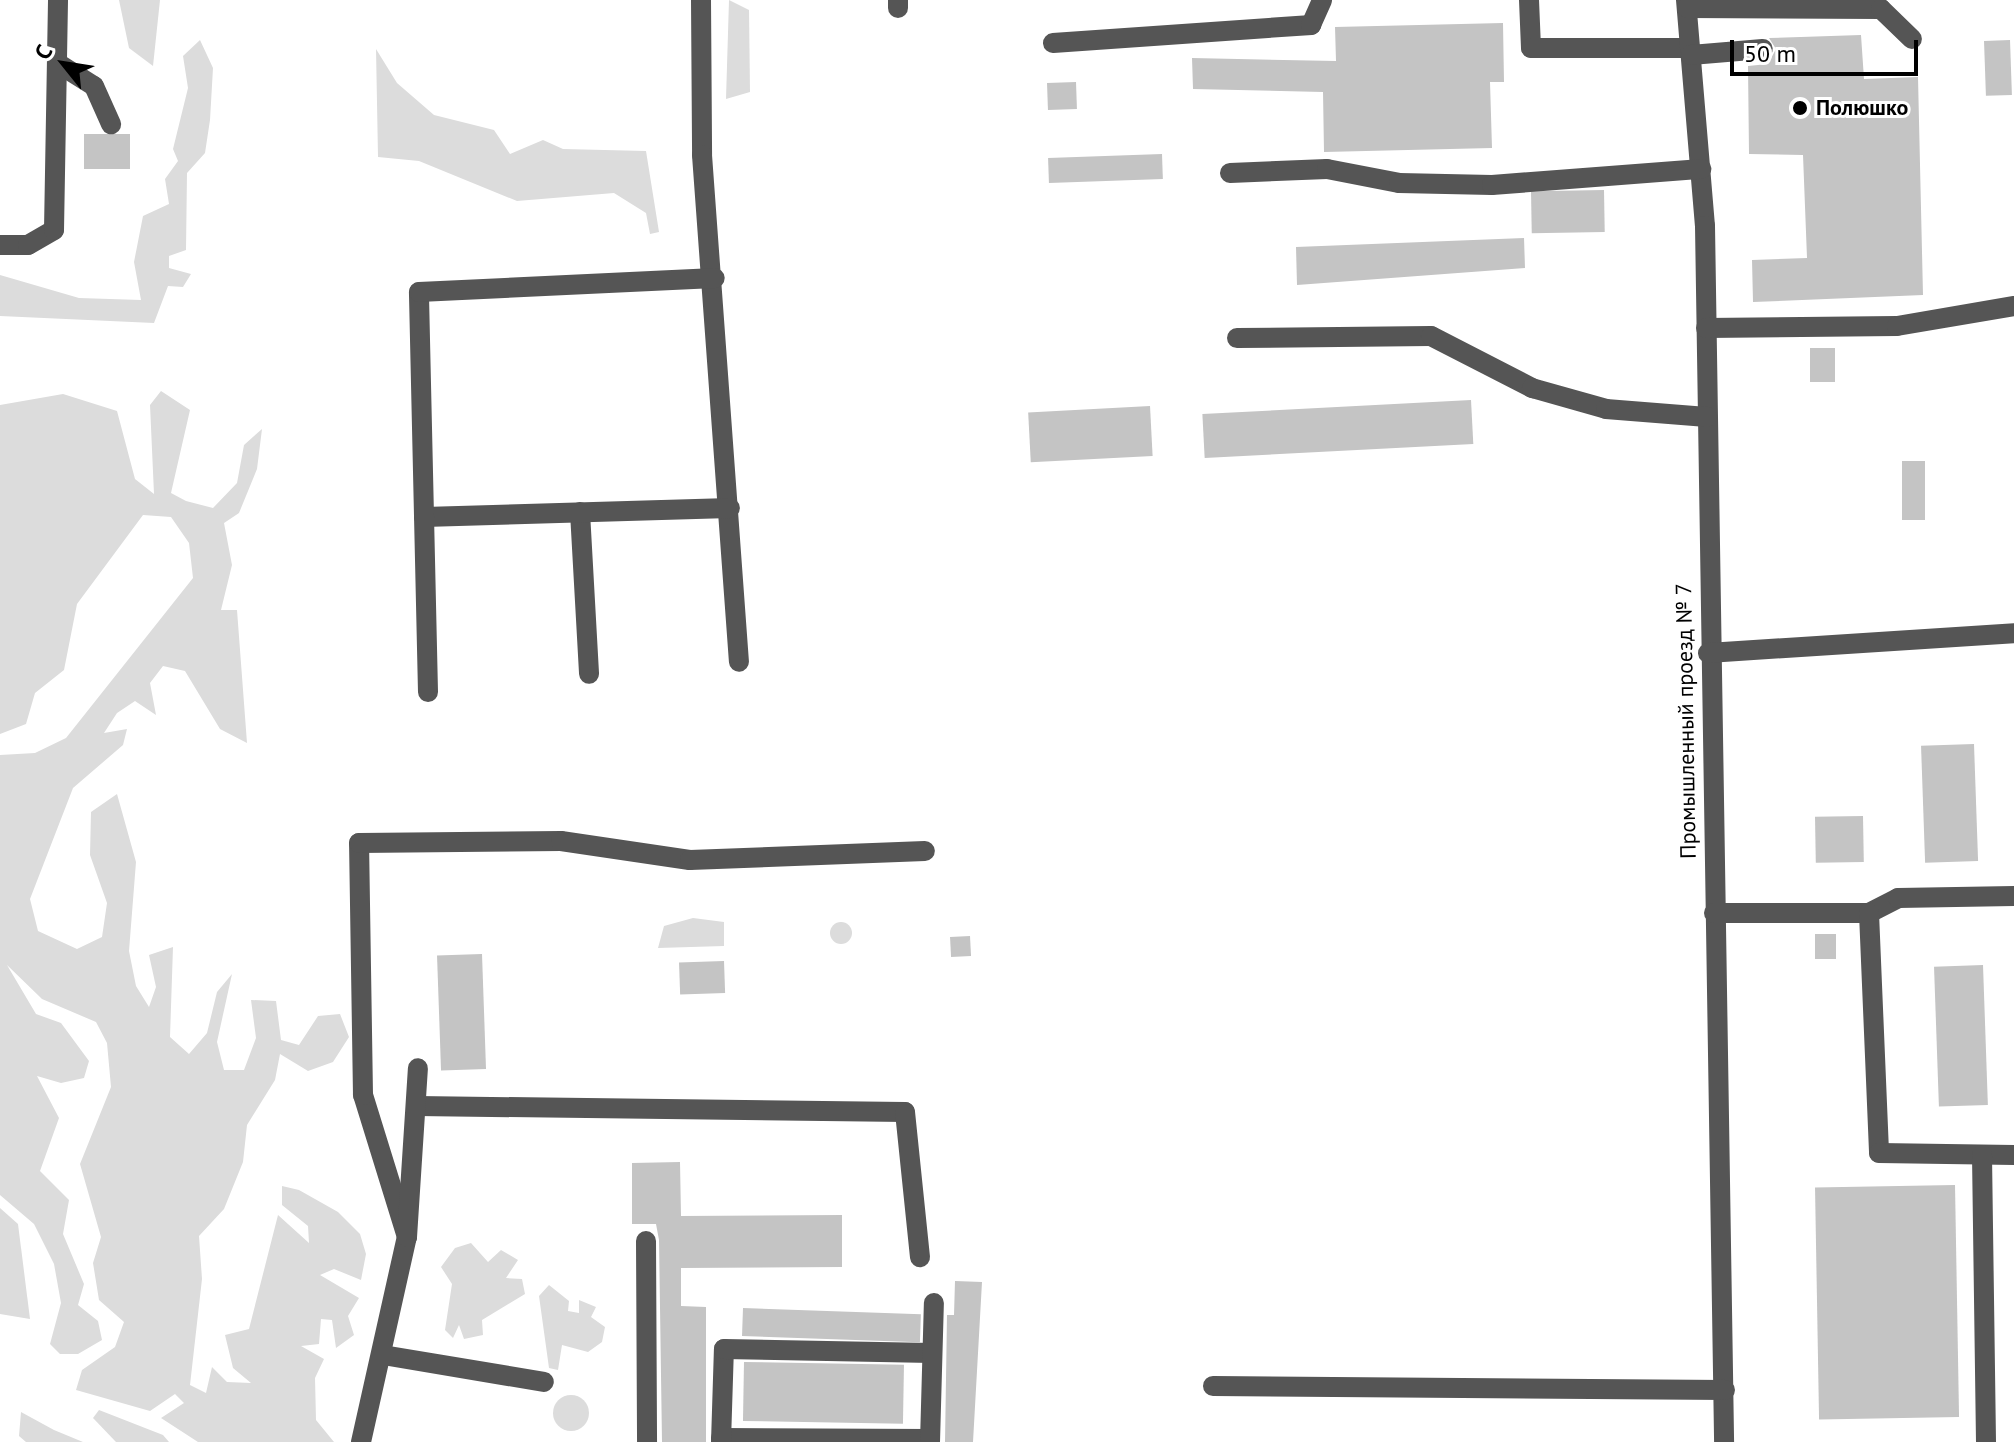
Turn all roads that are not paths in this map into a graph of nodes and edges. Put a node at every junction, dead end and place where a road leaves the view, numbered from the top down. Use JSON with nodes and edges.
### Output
{"nodes":[{"id":1,"x":58,"y":0,"type":"edge"},
{"id":2,"x":701,"y":0,"type":"edge"},
{"id":3,"x":1322,"y":0,"type":"edge"},
{"id":4,"x":1529,"y":0,"type":"edge"},
{"id":5,"x":1686,"y":4,"type":"edge"},
{"id":6,"x":1912,"y":39,"type":"dead end"},
{"id":7,"x":1053,"y":43,"type":"dead end"},
{"id":8,"x":1763,"y":49,"type":"dead end"},
{"id":9,"x":1690,"y":51,"type":"junction"},
{"id":10,"x":59,"y":64,"type":"junction"},
{"id":11,"x":111,"y":124,"type":"dead end"},
{"id":12,"x":1701,"y":169,"type":"junction"},
{"id":13,"x":1230,"y":173,"type":"dead end"},
{"id":14,"x":0,"y":245,"type":"edge"},
{"id":15,"x":715,"y":278,"type":"junction"},
{"id":16,"x":2014,"y":306,"type":"edge"},
{"id":17,"x":1706,"y":328,"type":"junction"},
{"id":18,"x":1237,"y":338,"type":"dead end"},
{"id":19,"x":1707,"y":417,"type":"junction"},
{"id":20,"x":730,"y":508,"type":"junction"},
{"id":21,"x":580,"y":512,"type":"junction"},
{"id":22,"x":424,"y":517,"type":"junction"},
{"id":23,"x":2014,"y":633,"type":"edge"},
{"id":24,"x":1708,"y":653,"type":"junction"},
{"id":25,"x":739,"y":662,"type":"dead end"},
{"id":26,"x":589,"y":674,"type":"dead end"},
{"id":27,"x":428,"y":692,"type":"dead end"},
{"id":28,"x":925,"y":851,"type":"dead end"},
{"id":29,"x":2014,"y":896,"type":"edge"},
{"id":30,"x":1714,"y":913,"type":"junction"},
{"id":31,"x":1869,"y":913,"type":"junction"},
{"id":32,"x":418,"y":1068,"type":"dead end"},
{"id":33,"x":417,"y":1106,"type":"junction"},
{"id":34,"x":1982,"y":1155,"type":"junction"},
{"id":35,"x":2014,"y":1155,"type":"edge"},
{"id":36,"x":407,"y":1237,"type":"junction"},
{"id":37,"x":646,"y":1241,"type":"dead end"},
{"id":38,"x":920,"y":1257,"type":"dead end"},
{"id":39,"x":934,"y":1303,"type":"dead end"},
{"id":40,"x":932,"y":1353,"type":"junction"},
{"id":41,"x":383,"y":1355,"type":"junction"},
{"id":42,"x":544,"y":1382,"type":"dead end"},
{"id":43,"x":1213,"y":1386,"type":"dead end"},
{"id":44,"x":1725,"y":1390,"type":"junction"},
{"id":45,"x":721,"y":1440,"type":"edge"},
{"id":46,"x":930,"y":1440,"type":"edge"},
{"id":47,"x":361,"y":1442,"type":"edge"},
{"id":48,"x":647,"y":1442,"type":"edge"},
{"id":49,"x":1724,"y":1442,"type":"edge"},
{"id":50,"x":1986,"y":1442,"type":"edge"}],
"edges":[{"from":1,"to":10,"type":"street"},
{"from":2,"to":15,"type":"street"},
{"from":3,"to":7,"type":"street"},
{"from":4,"to":9,"type":"street"},
{"from":5,"to":6,"type":"street"},
{"from":5,"to":9,"type":"street","name":"Промышленный проезд № 7"},
{"from":8,"to":9,"type":"street"},
{"from":9,"to":12,"type":"street","name":"Промышленный проезд № 7"},
{"from":10,"to":11,"type":"street"},
{"from":10,"to":14,"type":"street"},
{"from":12,"to":13,"type":"street"},
{"from":12,"to":17,"type":"street","name":"Промышленный проезд № 7"},
{"from":15,"to":20,"type":"street"},
{"from":15,"to":22,"type":"street"},
{"from":16,"to":17,"type":"street"},
{"from":17,"to":19,"type":"street","name":"Промышленный проезд № 7"},
{"from":18,"to":19,"type":"street"},
{"from":19,"to":24,"type":"street","name":"Промышленный проезд № 7"},
{"from":20,"to":21,"type":"street"},
{"from":20,"to":25,"type":"street"},
{"from":21,"to":22,"type":"street"},
{"from":21,"to":26,"type":"street"},
{"from":22,"to":27,"type":"street"},
{"from":23,"to":24,"type":"street"},
{"from":24,"to":30,"type":"street","name":"Промышленный проезд № 7"},
{"from":28,"to":36,"type":"street"},
{"from":29,"to":31,"type":"street"},
{"from":30,"to":31,"type":"street"},
{"from":30,"to":44,"type":"street","name":"Промышленный проезд № 7"},
{"from":31,"to":34,"type":"street"},
{"from":32,"to":33,"type":"street"},
{"from":33,"to":36,"type":"street"},
{"from":33,"to":38,"type":"street"},
{"from":34,"to":35,"type":"street"},
{"from":34,"to":50,"type":"street"},
{"from":36,"to":41,"type":"street"},
{"from":37,"to":48,"type":"street"},
{"from":39,"to":40,"type":"street"},
{"from":40,"to":45,"type":"street"},
{"from":40,"to":46,"type":"street"},
{"from":41,"to":42,"type":"street"},
{"from":41,"to":47,"type":"street"},
{"from":43,"to":44,"type":"street"},
{"from":44,"to":49,"type":"street","name":"Промышленный проезд № 7"},
{"from":45,"to":46,"type":"street"}]}
